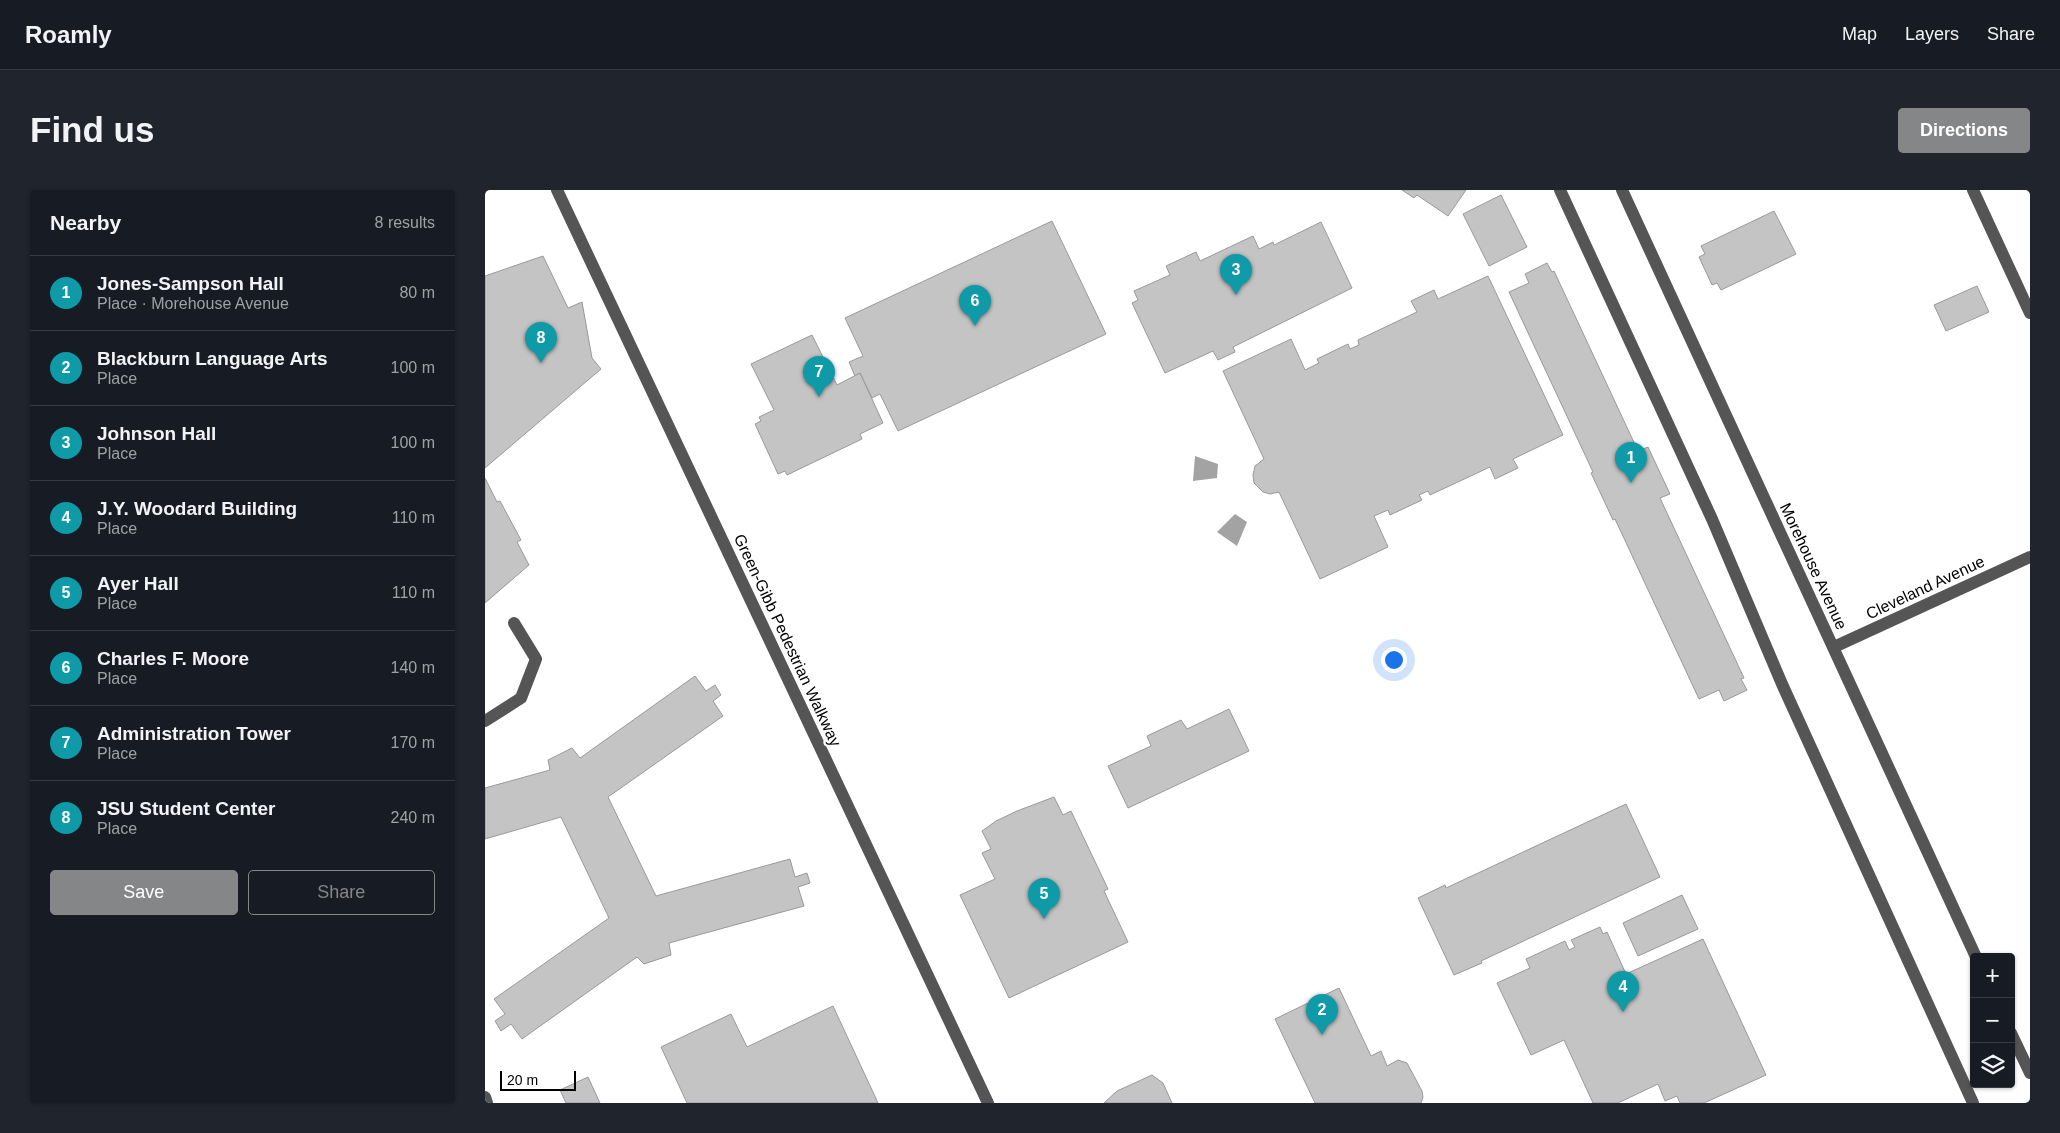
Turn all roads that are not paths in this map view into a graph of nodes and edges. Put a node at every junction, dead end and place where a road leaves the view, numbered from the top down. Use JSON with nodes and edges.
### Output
{"nodes":[{"id":1,"x":557,"y":190,"type":"edge"},
{"id":2,"x":1560,"y":190,"type":"edge"},
{"id":3,"x":1621,"y":190,"type":"edge"},
{"id":4,"x":1973,"y":190,"type":"edge"},
{"id":5,"x":2030,"y":314,"type":"edge"},
{"id":6,"x":2030,"y":558,"type":"edge"},
{"id":7,"x":514,"y":623,"type":"dead end"},
{"id":8,"x":1834,"y":647,"type":"junction"},
{"id":9,"x":485,"y":721,"type":"edge"},
{"id":10,"x":1974,"y":953,"type":"edge"},
{"id":11,"x":2015,"y":1041,"type":"edge"},
{"id":12,"x":2030,"y":1073,"type":"edge"},
{"id":13,"x":485,"y":1097,"type":"edge"},
{"id":14,"x":487,"y":1103,"type":"edge"},
{"id":15,"x":988,"y":1103,"type":"edge"},
{"id":16,"x":1973,"y":1103,"type":"edge"}],
"edges":[{"from":1,"to":15,"type":"street","name":"Green-Gibb Pedestrian Walkway"},
{"from":2,"to":16,"type":"street"},
{"from":3,"to":8,"type":"street","name":"Morehouse Avenue"},
{"from":4,"to":5,"type":"street"},
{"from":6,"to":8,"type":"street","name":"Cleveland Avenue"},
{"from":7,"to":9,"type":"street"},
{"from":8,"to":10,"type":"street","name":"Morehouse Avenue"},
{"from":11,"to":12,"type":"street"},
{"from":13,"to":14,"type":"street"}]}
